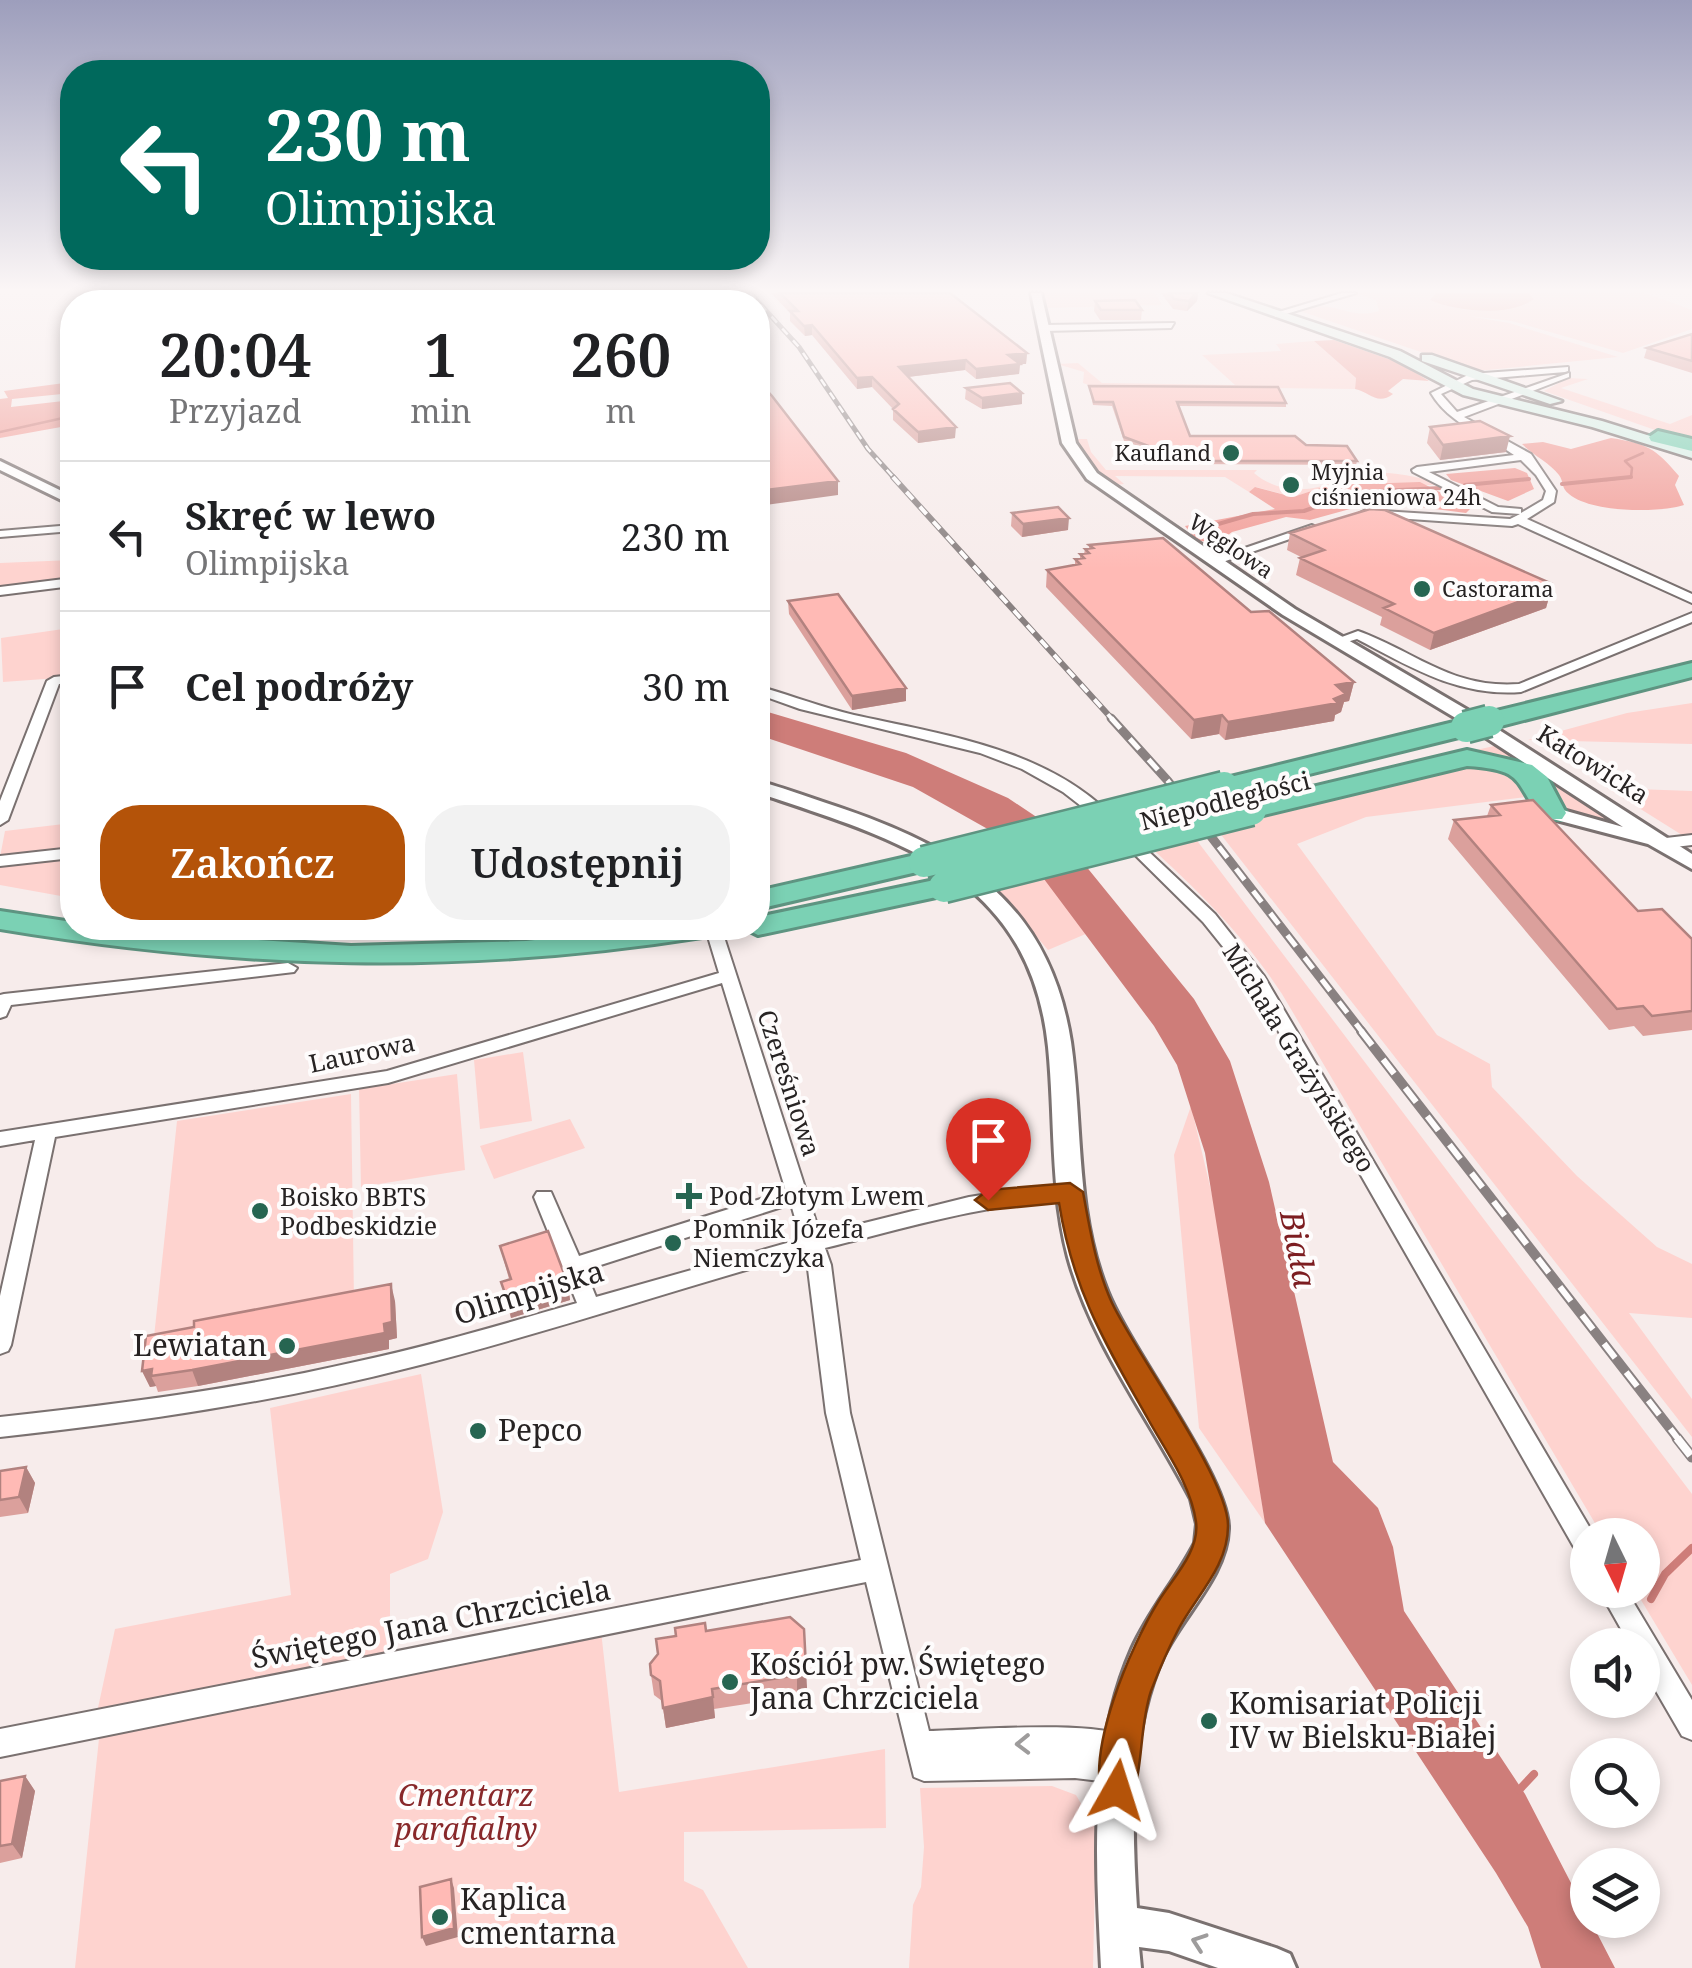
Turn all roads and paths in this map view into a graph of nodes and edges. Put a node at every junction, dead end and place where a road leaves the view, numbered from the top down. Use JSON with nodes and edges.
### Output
{"nodes":[{"id":1,"x":1056,"y":385,"type":"edge"},
{"id":2,"x":1448,"y":385,"type":"edge"},
{"id":3,"x":1452,"y":385,"type":"edge"},
{"id":4,"x":1513,"y":385,"type":"edge"},
{"id":5,"x":1539,"y":385,"type":"edge"},
{"id":6,"x":1528,"y":390,"type":"junction"},
{"id":7,"x":1496,"y":399,"type":"junction"},
{"id":8,"x":1472,"y":407,"type":"junction"},
{"id":9,"x":1538,"y":409,"type":"junction"},
{"id":10,"x":1459,"y":415,"type":"junction"},
{"id":11,"x":1660,"y":440,"type":"junction"},
{"id":12,"x":1692,"y":452,"type":"edge"},
{"id":13,"x":1528,"y":456,"type":"junction"},
{"id":14,"x":1,"y":466,"type":"edge"},
{"id":15,"x":60,"y":495,"type":"edge"},
{"id":16,"x":1357,"y":514,"type":"edge"},
{"id":17,"x":1503,"y":517,"type":"junction"},
{"id":18,"x":1321,"y":525,"type":"edge"},
{"id":19,"x":60,"y":529,"type":"edge"},
{"id":20,"x":0,"y":534,"type":"edge"},
{"id":21,"x":1214,"y":561,"type":"junction"},
{"id":22,"x":60,"y":584,"type":"edge"},
{"id":23,"x":0,"y":591,"type":"edge"},
{"id":24,"x":1692,"y":599,"type":"edge"},
{"id":25,"x":1692,"y":616,"type":"edge"},
{"id":26,"x":1337,"y":641,"type":"junction"},
{"id":27,"x":1692,"y":658,"type":"edge"},
{"id":28,"x":1692,"y":670,"type":"edge"},
{"id":29,"x":60,"y":680,"type":"edge"},
{"id":30,"x":1641,"y":682,"type":"junction"},
{"id":31,"x":1692,"y":683,"type":"edge"},
{"id":32,"x":1692,"y":693,"type":"edge"},
{"id":33,"x":770,"y":694,"type":"edge"},
{"id":34,"x":1620,"y":701,"type":"junction"},
{"id":35,"x":1492,"y":732,"type":"junction"},
{"id":36,"x":770,"y":791,"type":"edge"},
{"id":37,"x":1237,"y":799,"type":"junction"},
{"id":38,"x":1552,"y":813,"type":"joint"},
{"id":39,"x":0,"y":820,"type":"edge"},
{"id":40,"x":1692,"y":840,"type":"edge"},
{"id":41,"x":1666,"y":843,"type":"junction"},
{"id":42,"x":60,"y":854,"type":"edge"},
{"id":43,"x":0,"y":861,"type":"edge"},
{"id":44,"x":1692,"y":863,"type":"edge"},
{"id":45,"x":933,"y":875,"type":"junction"},
{"id":46,"x":770,"y":898,"type":"edge"},
{"id":47,"x":0,"y":901,"type":"edge"},
{"id":48,"x":60,"y":912,"type":"edge"},
{"id":49,"x":770,"y":913,"type":"edge"},
{"id":50,"x":0,"y":920,"type":"edge"},
{"id":51,"x":770,"y":923,"type":"edge"},
{"id":52,"x":60,"y":929,"type":"edge"},
{"id":53,"x":135,"y":940,"type":"edge"},
{"id":54,"x":332,"y":940,"type":"edge"},
{"id":55,"x":391,"y":940,"type":"edge"},
{"id":56,"x":623,"y":940,"type":"edge"},
{"id":57,"x":712,"y":940,"type":"edge"},
{"id":58,"x":288,"y":968,"type":"dead end"},
{"id":59,"x":726,"y":976,"type":"junction"},
{"id":60,"x":0,"y":1012,"type":"edge"},
{"id":61,"x":46,"y":1135,"type":"junction"},
{"id":62,"x":0,"y":1140,"type":"edge"},
{"id":63,"x":1070,"y":1192,"type":"junction"},
{"id":64,"x":796,"y":1195,"type":"junction"},
{"id":65,"x":544,"y":1197,"type":"dead end"},
{"id":66,"x":812,"y":1242,"type":"junction"},
{"id":67,"x":573,"y":1266,"type":"junction"},
{"id":68,"x":589,"y":1306,"type":"junction"},
{"id":69,"x":0,"y":1346,"type":"edge"},
{"id":70,"x":0,"y":1427,"type":"edge"},
{"id":71,"x":1571,"y":1518,"type":"edge"},
{"id":72,"x":874,"y":1569,"type":"junction"},
{"id":73,"x":1623,"y":1608,"type":"edge"},
{"id":74,"x":1692,"y":1726,"type":"edge"},
{"id":75,"x":0,"y":1742,"type":"edge"},
{"id":76,"x":1119,"y":1758,"type":"junction"},
{"id":77,"x":1119,"y":1926,"type":"junction"},
{"id":78,"x":1121,"y":1968,"type":"edge"},
{"id":79,"x":1276,"y":1968,"type":"edge"}],
"edges":[{"from":1,"to":21,"type":"street","name":"Węglowa"},
{"from":2,"to":10,"type":"street"},
{"from":3,"to":7,"type":"main road"},
{"from":4,"to":6,"type":"main road"},
{"from":5,"to":6,"type":"street"},
{"from":6,"to":7,"type":"street"},
{"from":6,"to":11,"type":"main road"},
{"from":7,"to":8,"type":"street"},
{"from":7,"to":9,"type":"main road"},
{"from":8,"to":9,"type":"street"},
{"from":8,"to":10,"type":"street"},
{"from":9,"to":11,"type":"main road"},
{"from":10,"to":13,"type":"street"},
{"from":11,"to":12,"type":"highway"},
{"from":13,"to":17,"type":"street"},
{"from":13,"to":17,"type":"street"},
{"from":14,"to":15,"type":"street"},
{"from":16,"to":17,"type":"street"},
{"from":17,"to":24,"type":"street"},
{"from":18,"to":21,"type":"street"},
{"from":19,"to":20,"type":"street"},
{"from":21,"to":26,"type":"street","name":"Węglowa"},
{"from":22,"to":23,"type":"street"},
{"from":25,"to":26,"type":"street"},
{"from":26,"to":35,"type":"street","name":"Węglowa"},
{"from":27,"to":30,"type":"highway"},
{"from":28,"to":30,"type":"highway","name":"Niepodległości"},
{"from":29,"to":39,"type":"street"},
{"from":30,"to":35,"type":"highway","name":"Niepodległości"},
{"from":31,"to":34,"type":"highway","name":"Niepodległości"},
{"from":32,"to":34,"type":"highway"},
{"from":33,"to":71,"type":"street","name":"Michała Grażyńskiego"},
{"from":34,"to":35,"type":"highway","name":"Niepodległości"},
{"from":35,"to":37,"type":"highway","name":"Niepodległości"},
{"from":35,"to":41,"type":"street","name":"Katowicka"},
{"from":36,"to":63,"type":"street"},
{"from":37,"to":38,"type":"highway"},
{"from":37,"to":45,"type":"highway","bridge":true},
{"from":38,"to":41,"type":"street"},
{"from":40,"to":41,"type":"street"},
{"from":41,"to":44,"type":"street","name":"Katowicka"},
{"from":42,"to":43,"type":"street"},
{"from":45,"to":46,"type":"highway"},
{"from":45,"to":49,"type":"highway"},
{"from":45,"to":51,"type":"highway"},
{"from":47,"to":48,"type":"highway"},
{"from":50,"to":52,"type":"highway"},
{"from":53,"to":56,"type":"highway"},
{"from":54,"to":55,"type":"highway"},
{"from":57,"to":59,"type":"street","name":"Czereśniowa"},
{"from":58,"to":60,"type":"street"},
{"from":59,"to":61,"type":"street","name":"Laurowa"},
{"from":59,"to":64,"type":"street","name":"Czereśniowa"},
{"from":61,"to":62,"type":"street","name":"Laurowa"},
{"from":61,"to":69,"type":"street"},
{"from":63,"to":66,"type":"street","name":"Olimpijska"},
{"from":63,"to":76,"type":"street"},
{"from":64,"to":66,"type":"street","name":"Czereśniowa"},
{"from":64,"to":67,"type":"street"},
{"from":65,"to":67,"type":"street"},
{"from":66,"to":68,"type":"street","name":"Olimpijska"},
{"from":66,"to":72,"type":"street"},
{"from":67,"to":68,"type":"street"},
{"from":68,"to":70,"type":"street","name":"Olimpijska"},
{"from":72,"to":75,"type":"street","name":"Świętego Jana Chrzciciela"},
{"from":72,"to":76,"type":"street"},
{"from":73,"to":74,"type":"street"},
{"from":76,"to":77,"type":"street"},
{"from":77,"to":78,"type":"street"},
{"from":79,"to":77,"type":"street","one_way":true}]}
